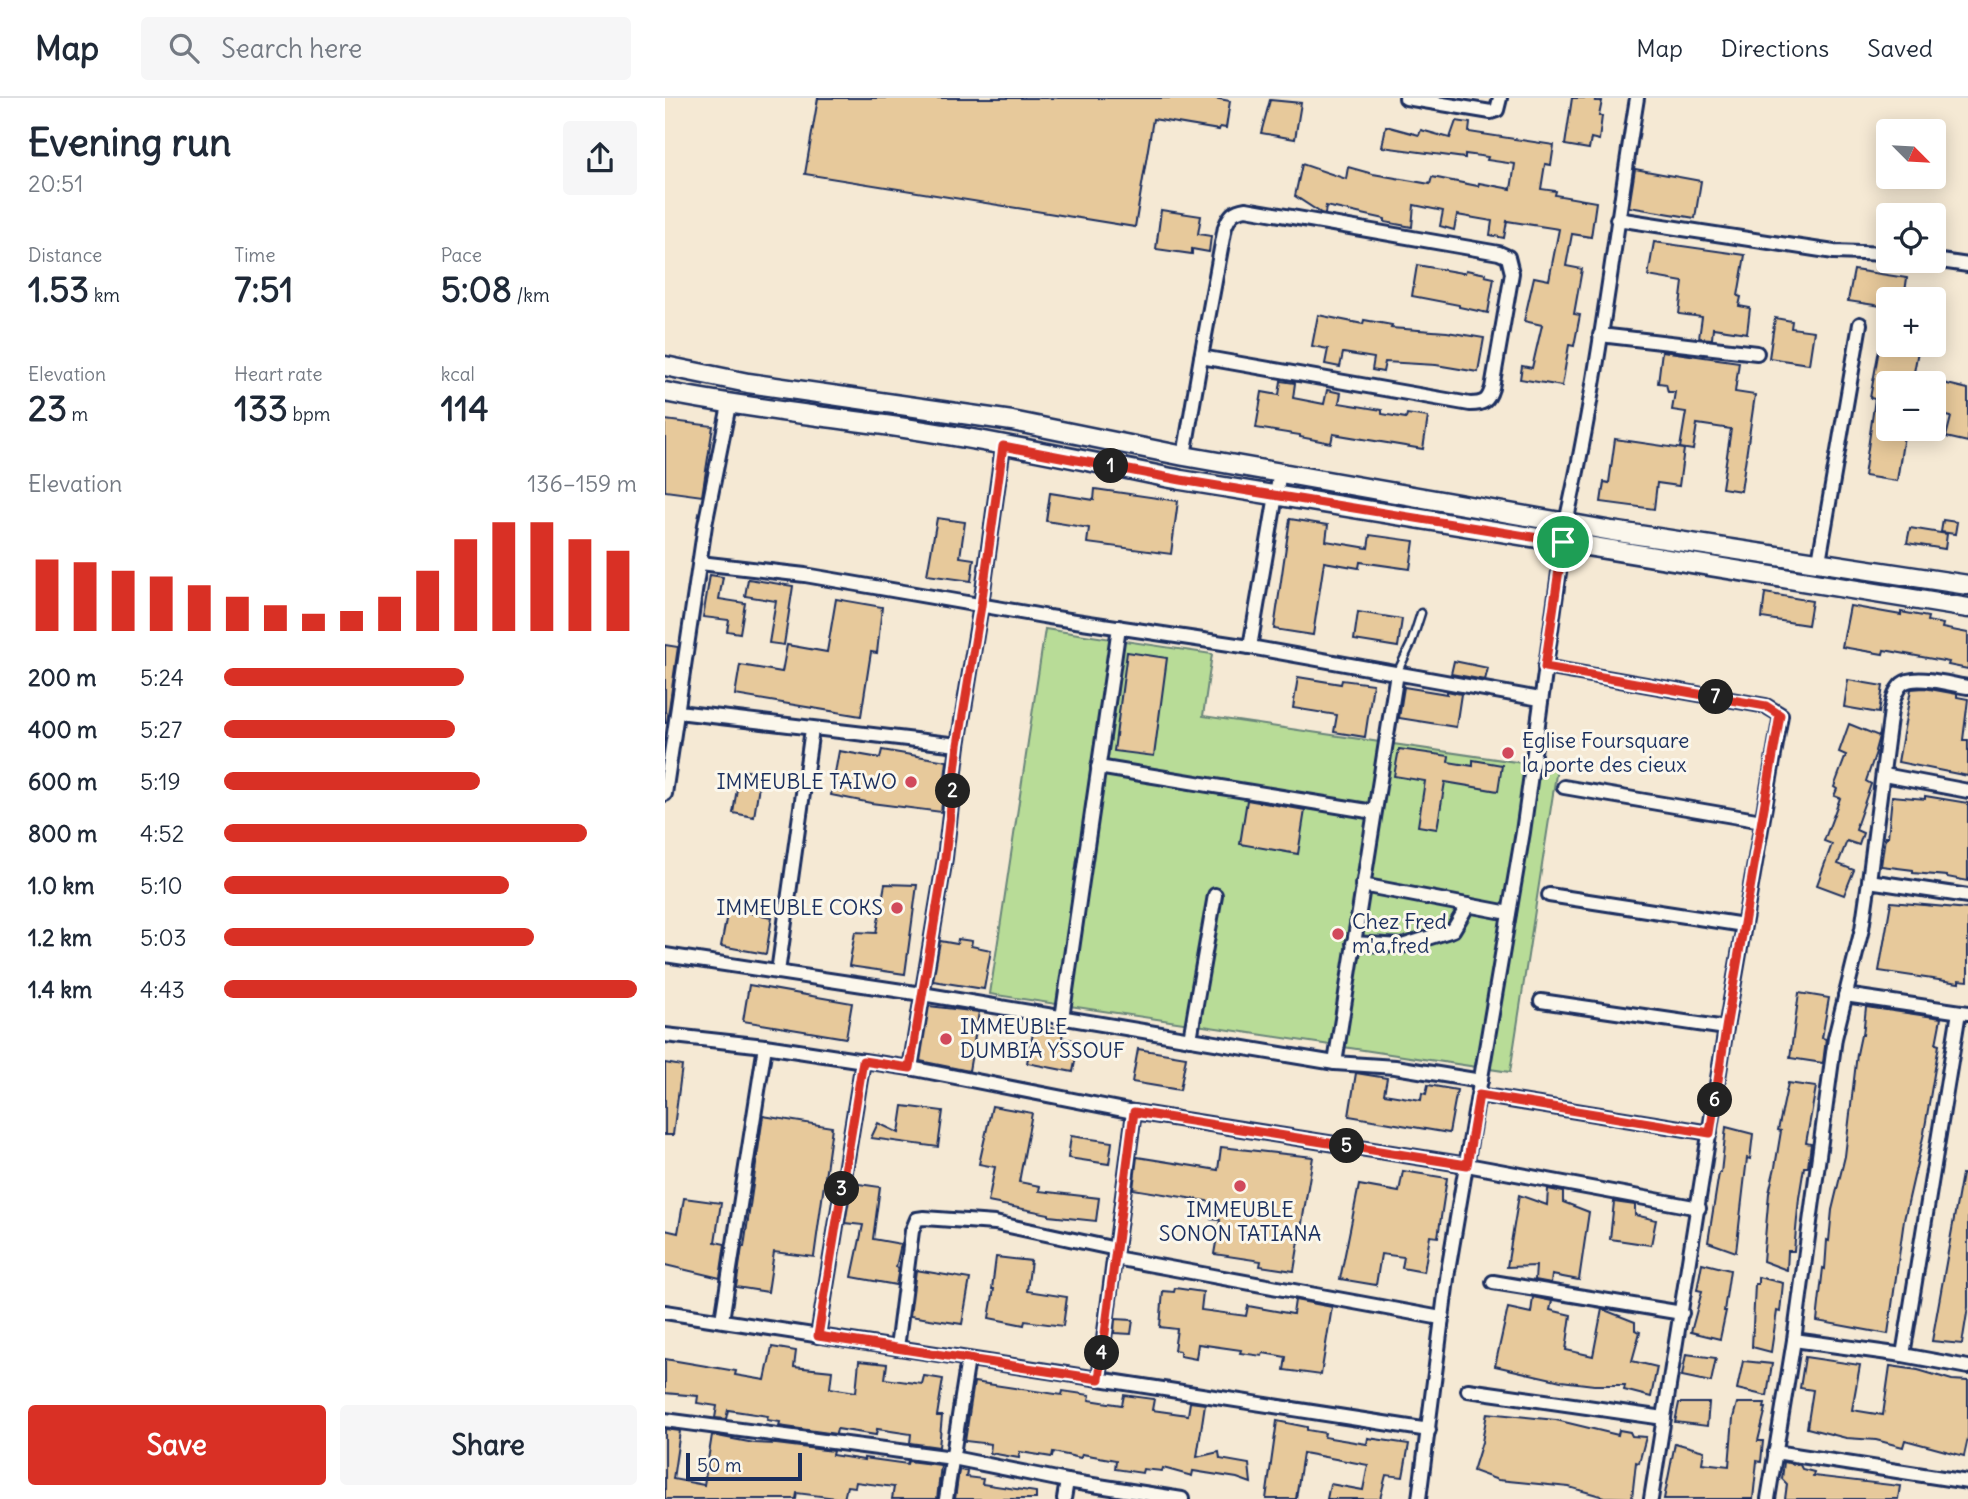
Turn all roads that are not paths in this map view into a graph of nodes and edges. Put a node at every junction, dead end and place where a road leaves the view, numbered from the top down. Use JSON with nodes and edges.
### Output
{"nodes":[{"id":1,"x":1406,"y":98,"type":"edge"},
{"id":2,"x":1500,"y":98,"type":"edge"},
{"id":3,"x":1637,"y":98,"type":"edge"},
{"id":4,"x":1617,"y":219,"type":"junction"},
{"id":5,"x":1876,"y":254,"type":"edge"},
{"id":6,"x":1946,"y":262,"type":"edge"},
{"id":7,"x":1968,"y":265,"type":"edge"},
{"id":8,"x":1860,"y":324,"type":"dead end"},
{"id":9,"x":1600,"y":335,"type":"junction"},
{"id":10,"x":1757,"y":353,"type":"dead end"},
{"id":11,"x":1201,"y":357,"type":"junction"},
{"id":12,"x":665,"y":366,"type":"edge"},
{"id":13,"x":665,"y":393,"type":"edge"},
{"id":14,"x":729,"y":405,"type":"junction"},
{"id":15,"x":1003,"y":446,"type":"junction"},
{"id":16,"x":1184,"y":456,"type":"junction"},
{"id":17,"x":1280,"y":472,"type":"junction"},
{"id":18,"x":1276,"y":495,"type":"junction"},
{"id":19,"x":1566,"y":522,"type":"junction"},
{"id":20,"x":1563,"y":542,"type":"junction"},
{"id":21,"x":1819,"y":561,"type":"junction"},
{"id":22,"x":700,"y":563,"type":"junction"},
{"id":23,"x":1968,"y":585,"type":"edge"},
{"id":24,"x":981,"y":606,"type":"junction"},
{"id":25,"x":1968,"y":608,"type":"edge"},
{"id":26,"x":1421,"y":613,"type":"dead end"},
{"id":27,"x":1119,"y":626,"type":"junction"},
{"id":28,"x":1250,"y":647,"type":"junction"},
{"id":29,"x":1545,"y":667,"type":"junction"},
{"id":30,"x":1398,"y":673,"type":"junction"},
{"id":31,"x":1968,"y":687,"type":"edge"},
{"id":32,"x":1540,"y":699,"type":"junction"},
{"id":33,"x":678,"y":712,"type":"junction"},
{"id":34,"x":812,"y":729,"type":"junction"},
{"id":35,"x":958,"y":745,"type":"junction"},
{"id":36,"x":1098,"y":767,"type":"junction"},
{"id":37,"x":1884,"y":775,"type":"junction"},
{"id":38,"x":1563,"y":787,"type":"dead end"},
{"id":39,"x":1968,"y":791,"type":"edge"},
{"id":40,"x":665,"y":794,"type":"edge"},
{"id":41,"x":1374,"y":812,"type":"junction"},
{"id":42,"x":1762,"y":821,"type":"junction"},
{"id":43,"x":1869,"y":881,"type":"junction"},
{"id":44,"x":1362,"y":885,"type":"junction"},
{"id":45,"x":1215,"y":895,"type":"dead end"},
{"id":46,"x":1549,"y":895,"type":"dead end"},
{"id":47,"x":1968,"y":896,"type":"edge"},
{"id":48,"x":1468,"y":905,"type":"junction"},
{"id":49,"x":1509,"y":913,"type":"junction"},
{"id":50,"x":1744,"y":925,"type":"junction"},
{"id":51,"x":1353,"y":943,"type":"junction"},
{"id":52,"x":665,"y":955,"type":"edge"},
{"id":53,"x":778,"y":972,"type":"junction"},
{"id":54,"x":922,"y":994,"type":"junction"},
{"id":55,"x":1845,"y":995,"type":"junction"},
{"id":56,"x":1541,"y":1001,"type":"dead end"},
{"id":57,"x":1964,"y":1013,"type":"edge"},
{"id":58,"x":1062,"y":1018,"type":"junction"},
{"id":59,"x":1726,"y":1028,"type":"junction"},
{"id":60,"x":665,"y":1035,"type":"edge"},
{"id":61,"x":1190,"y":1039,"type":"junction"},
{"id":62,"x":765,"y":1046,"type":"junction"},
{"id":63,"x":863,"y":1061,"type":"junction"},
{"id":64,"x":1335,"y":1063,"type":"junction"},
{"id":65,"x":910,"y":1068,"type":"junction"},
{"id":66,"x":1481,"y":1081,"type":"junction"},
{"id":67,"x":1479,"y":1095,"type":"junction"},
{"id":68,"x":1134,"y":1112,"type":"junction"},
{"id":69,"x":1710,"y":1133,"type":"junction"},
{"id":70,"x":1467,"y":1165,"type":"junction"},
{"id":71,"x":1699,"y":1208,"type":"junction"},
{"id":72,"x":1115,"y":1254,"type":"junction"},
{"id":73,"x":1493,"y":1282,"type":"dead end"},
{"id":74,"x":665,"y":1312,"type":"edge"},
{"id":75,"x":1682,"y":1313,"type":"junction"},
{"id":76,"x":1441,"y":1318,"type":"junction"},
{"id":77,"x":722,"y":1320,"type":"junction"},
{"id":78,"x":818,"y":1336,"type":"junction"},
{"id":79,"x":1794,"y":1340,"type":"junction"},
{"id":80,"x":897,"y":1348,"type":"junction"},
{"id":81,"x":1903,"y":1355,"type":"junction"},
{"id":82,"x":968,"y":1359,"type":"junction"},
{"id":83,"x":1968,"y":1367,"type":"edge"},
{"id":84,"x":1099,"y":1379,"type":"junction"},
{"id":85,"x":1468,"y":1390,"type":"dead end"},
{"id":86,"x":1664,"y":1418,"type":"junction"},
{"id":87,"x":665,"y":1420,"type":"edge"},
{"id":88,"x":1429,"y":1430,"type":"junction"},
{"id":89,"x":1775,"y":1452,"type":"junction"},
{"id":90,"x":954,"y":1458,"type":"junction"},
{"id":91,"x":1067,"y":1481,"type":"junction"},
{"id":92,"x":1968,"y":1482,"type":"edge"},
{"id":93,"x":946,"y":1499,"type":"edge"},
{"id":94,"x":1065,"y":1499,"type":"edge"},
{"id":95,"x":1182,"y":1499,"type":"edge"},
{"id":96,"x":1422,"y":1499,"type":"edge"},
{"id":97,"x":1651,"y":1499,"type":"edge"},
{"id":98,"x":1768,"y":1499,"type":"edge"}],
"edges":[{"from":1,"to":2,"type":"street"},
{"from":3,"to":4,"type":"street"},
{"from":4,"to":5,"type":"street"},
{"from":4,"to":9,"type":"street"},
{"from":6,"to":7,"type":"street"},
{"from":8,"to":21,"type":"street"},
{"from":9,"to":10,"type":"street"},
{"from":9,"to":19,"type":"street"},
{"from":11,"to":11,"type":"street"},
{"from":11,"to":16,"type":"street"},
{"from":12,"to":16,"type":"main road"},
{"from":13,"to":14,"type":"main road"},
{"from":14,"to":15,"type":"main road"},
{"from":14,"to":22,"type":"street"},
{"from":15,"to":18,"type":"main road"},
{"from":15,"to":24,"type":"street"},
{"from":16,"to":17,"type":"main road"},
{"from":17,"to":18,"type":"street"},
{"from":17,"to":19,"type":"main road"},
{"from":18,"to":20,"type":"main road"},
{"from":18,"to":28,"type":"street"},
{"from":19,"to":20,"type":"street"},
{"from":19,"to":21,"type":"main road"},
{"from":20,"to":25,"type":"main road"},
{"from":20,"to":29,"type":"street"},
{"from":21,"to":23,"type":"main road"},
{"from":22,"to":24,"type":"street"},
{"from":22,"to":33,"type":"street"},
{"from":24,"to":27,"type":"street"},
{"from":24,"to":35,"type":"street"},
{"from":26,"to":30,"type":"lane"},
{"from":27,"to":28,"type":"street"},
{"from":27,"to":36,"type":"street"},
{"from":28,"to":30,"type":"street"},
{"from":29,"to":32,"type":"street"},
{"from":29,"to":42,"type":"street"},
{"from":30,"to":32,"type":"street"},
{"from":30,"to":41,"type":"street"},
{"from":31,"to":37,"type":"street"},
{"from":32,"to":49,"type":"street"},
{"from":33,"to":34,"type":"street"},
{"from":33,"to":40,"type":"street"},
{"from":34,"to":35,"type":"street"},
{"from":34,"to":53,"type":"street"},
{"from":35,"to":54,"type":"street"},
{"from":36,"to":41,"type":"street"},
{"from":36,"to":58,"type":"street"},
{"from":37,"to":39,"type":"street"},
{"from":37,"to":43,"type":"street"},
{"from":38,"to":42,"type":"street"},
{"from":41,"to":44,"type":"street"},
{"from":42,"to":50,"type":"street"},
{"from":43,"to":47,"type":"street"},
{"from":43,"to":55,"type":"street"},
{"from":44,"to":48,"type":"street"},
{"from":44,"to":51,"type":"street"},
{"from":45,"to":61,"type":"street"},
{"from":46,"to":50,"type":"street"},
{"from":48,"to":49,"type":"street"},
{"from":48,"to":51,"type":"street"},
{"from":49,"to":66,"type":"street"},
{"from":50,"to":59,"type":"street"},
{"from":51,"to":64,"type":"street"},
{"from":52,"to":53,"type":"street"},
{"from":53,"to":54,"type":"street"},
{"from":54,"to":58,"type":"street"},
{"from":54,"to":65,"type":"street"},
{"from":55,"to":57,"type":"street"},
{"from":55,"to":79,"type":"street"},
{"from":56,"to":59,"type":"street"},
{"from":57,"to":81,"type":"street"},
{"from":58,"to":61,"type":"street"},
{"from":59,"to":69,"type":"street"},
{"from":60,"to":62,"type":"street"},
{"from":61,"to":64,"type":"street"},
{"from":62,"to":63,"type":"street"},
{"from":62,"to":77,"type":"street"},
{"from":63,"to":65,"type":"street"},
{"from":63,"to":78,"type":"street"},
{"from":64,"to":66,"type":"street"},
{"from":65,"to":68,"type":"street"},
{"from":66,"to":67,"type":"street"},
{"from":67,"to":69,"type":"street"},
{"from":67,"to":70,"type":"street"},
{"from":68,"to":70,"type":"street"},
{"from":68,"to":72,"type":"street"},
{"from":69,"to":71,"type":"street"},
{"from":70,"to":71,"type":"street"},
{"from":70,"to":76,"type":"street"},
{"from":71,"to":75,"type":"street"},
{"from":72,"to":76,"type":"street"},
{"from":72,"to":80,"type":"street"},
{"from":72,"to":84,"type":"street"},
{"from":73,"to":75,"type":"street"},
{"from":74,"to":77,"type":"street"},
{"from":75,"to":86,"type":"street"},
{"from":76,"to":88,"type":"street"},
{"from":77,"to":78,"type":"street"},
{"from":78,"to":80,"type":"street"},
{"from":79,"to":81,"type":"street"},
{"from":79,"to":89,"type":"street"},
{"from":80,"to":82,"type":"street"},
{"from":81,"to":83,"type":"street"},
{"from":82,"to":84,"type":"street"},
{"from":82,"to":90,"type":"street"},
{"from":84,"to":88,"type":"street"},
{"from":85,"to":86,"type":"street"},
{"from":86,"to":97,"type":"street"},
{"from":87,"to":90,"type":"street"},
{"from":88,"to":96,"type":"street"},
{"from":89,"to":92,"type":"street"},
{"from":89,"to":98,"type":"street"},
{"from":90,"to":91,"type":"street"},
{"from":90,"to":93,"type":"street"},
{"from":91,"to":94,"type":"street"},
{"from":91,"to":95,"type":"street"}]}
